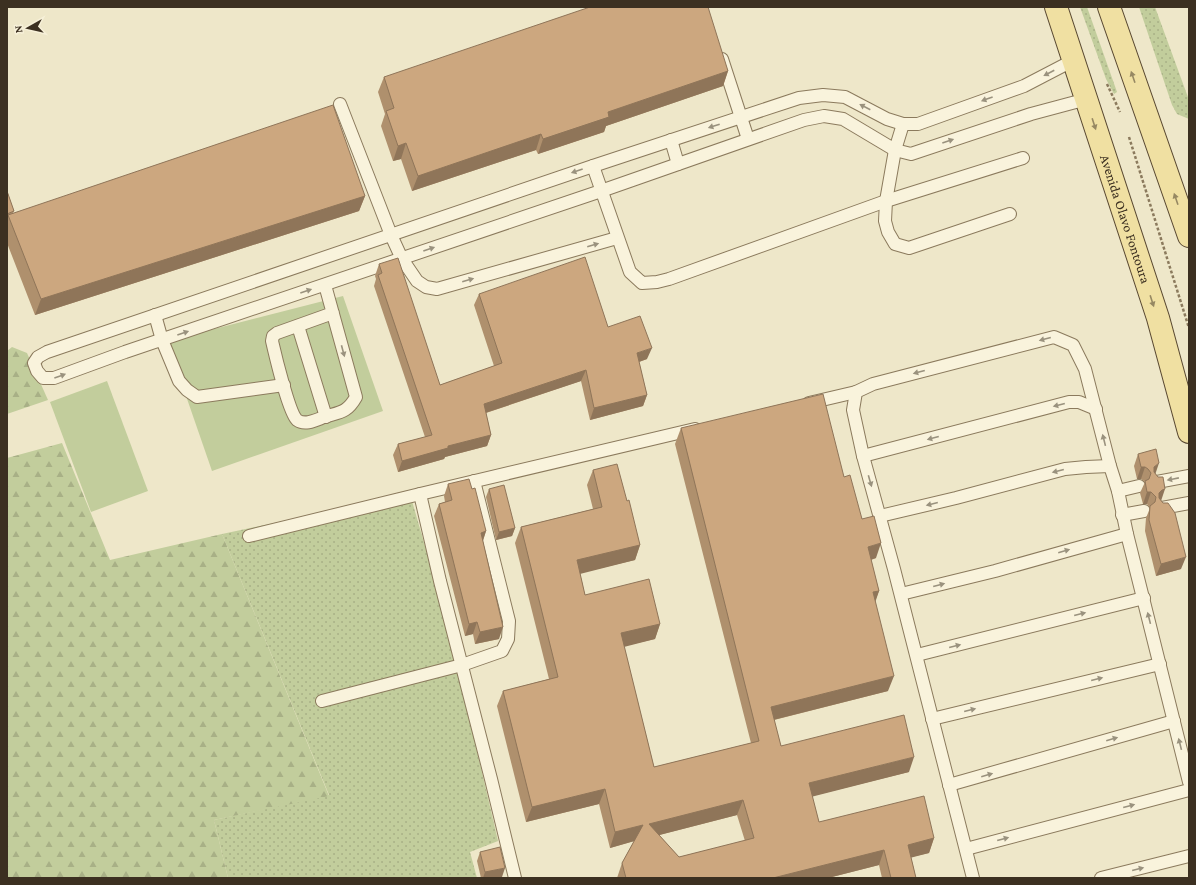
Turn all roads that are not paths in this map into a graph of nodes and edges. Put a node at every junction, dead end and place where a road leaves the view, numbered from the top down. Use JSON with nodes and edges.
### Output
{"nodes":[{"id":1,"x":1056,"y":7,"type":"edge"},
{"id":2,"x":1109,"y":7,"type":"edge"},
{"id":3,"x":719,"y":51,"type":"edge"},
{"id":4,"x":1074,"y":60,"type":"junction"},
{"id":5,"x":1087,"y":99,"type":"junction"},
{"id":6,"x":340,"y":104,"type":"dead end"},
{"id":7,"x":741,"y":117,"type":"junction"},
{"id":8,"x":903,"y":124,"type":"junction"},
{"id":9,"x":748,"y":139,"type":"junction"},
{"id":10,"x":671,"y":140,"type":"junction"},
{"id":11,"x":895,"y":150,"type":"junction"},
{"id":12,"x":1023,"y":158,"type":"dead end"},
{"id":13,"x":678,"y":164,"type":"junction"},
{"id":14,"x":593,"y":166,"type":"junction"},
{"id":15,"x":601,"y":191,"type":"junction"},
{"id":16,"x":886,"y":201,"type":"junction"},
{"id":17,"x":1010,"y":214,"type":"dead end"},
{"id":18,"x":1189,"y":233,"type":"edge"},
{"id":19,"x":391,"y":235,"type":"junction"},
{"id":20,"x":617,"y":238,"type":"junction"},
{"id":21,"x":402,"y":259,"type":"junction"},
{"id":22,"x":325,"y":285,"type":"junction"},
{"id":23,"x":333,"y":313,"type":"junction"},
{"id":24,"x":155,"y":315,"type":"junction"},
{"id":25,"x":298,"y":326,"type":"junction"},
{"id":26,"x":162,"y":340,"type":"junction"},
{"id":27,"x":284,"y":385,"type":"junction"},
{"id":28,"x":856,"y":392,"type":"junction"},
{"id":29,"x":794,"y":406,"type":"edge"},
{"id":30,"x":1096,"y":409,"type":"junction"},
{"id":31,"x":326,"y":416,"type":"junction"},
{"id":32,"x":703,"y":427,"type":"edge"},
{"id":33,"x":1189,"y":432,"type":"edge"},
{"id":34,"x":863,"y":456,"type":"junction"},
{"id":35,"x":1110,"y":466,"type":"junction"},
{"id":36,"x":1189,"y":476,"type":"edge"},
{"id":37,"x":474,"y":481,"type":"junction"},
{"id":38,"x":1157,"y":482,"type":"edge"},
{"id":39,"x":1139,"y":486,"type":"dead end"},
{"id":40,"x":1118,"y":491,"type":"junction"},
{"id":41,"x":420,"y":494,"type":"junction"},
{"id":42,"x":1189,"y":503,"type":"edge"},
{"id":43,"x":1162,"y":508,"type":"edge"},
{"id":44,"x":1144,"y":511,"type":"dead end"},
{"id":45,"x":1122,"y":515,"type":"junction"},
{"id":46,"x":880,"y":516,"type":"junction"},
{"id":47,"x":1127,"y":534,"type":"junction"},
{"id":48,"x":249,"y":536,"type":"dead end"},
{"id":49,"x":901,"y":594,"type":"junction"},
{"id":50,"x":1144,"y":598,"type":"junction"},
{"id":51,"x":917,"y":655,"type":"junction"},
{"id":52,"x":1160,"y":664,"type":"junction"},
{"id":53,"x":462,"y":665,"type":"junction"},
{"id":54,"x":322,"y":701,"type":"dead end"},
{"id":55,"x":932,"y":719,"type":"junction"},
{"id":56,"x":1174,"y":721,"type":"junction"},
{"id":57,"x":1189,"y":782,"type":"edge"},
{"id":58,"x":949,"y":785,"type":"junction"},
{"id":59,"x":1189,"y":790,"type":"edge"},
{"id":60,"x":966,"y":849,"type":"junction"},
{"id":61,"x":1189,"y":856,"type":"edge"},
{"id":62,"x":515,"y":878,"type":"edge"},
{"id":63,"x":973,"y":878,"type":"edge"},
{"id":64,"x":1101,"y":878,"type":"edge"}],
"edges":[{"from":1,"to":4,"type":"main road","name":"Avenida Olavo Fontoura"},
{"from":18,"to":2,"type":"main road","one_way":true},
{"from":3,"to":7,"type":"lane"},
{"from":4,"to":5,"type":"main road","name":"Avenida Olavo Fontoura"},
{"from":4,"to":8,"type":"lane","one_way":true},
{"from":11,"to":5,"type":"lane","one_way":true},
{"from":5,"to":33,"type":"main road","name":"Avenida Olavo Fontoura","one_way":true},
{"from":6,"to":19,"type":"lane"},
{"from":8,"to":7,"type":"lane","one_way":true},
{"from":7,"to":9,"type":"lane"},
{"from":7,"to":10,"type":"lane","one_way":true},
{"from":8,"to":11,"type":"lane"},
{"from":9,"to":11,"type":"lane"},
{"from":9,"to":13,"type":"lane"},
{"from":10,"to":13,"type":"lane"},
{"from":10,"to":14,"type":"lane"},
{"from":11,"to":16,"type":"lane"},
{"from":12,"to":16,"type":"lane"},
{"from":13,"to":15,"type":"lane"},
{"from":14,"to":15,"type":"lane"},
{"from":14,"to":19,"type":"lane","one_way":true},
{"from":15,"to":20,"type":"lane"},
{"from":21,"to":15,"type":"lane","one_way":true},
{"from":16,"to":17,"type":"lane"},
{"from":16,"to":20,"type":"lane"},
{"from":19,"to":21,"type":"lane"},
{"from":19,"to":24,"type":"lane"},
{"from":21,"to":20,"type":"lane","one_way":true},
{"from":21,"to":22,"type":"lane"},
{"from":22,"to":23,"type":"lane"},
{"from":26,"to":22,"type":"lane","one_way":true},
{"from":23,"to":25,"type":"lane"},
{"from":23,"to":31,"type":"lane","one_way":true},
{"from":24,"to":26,"type":"lane"},
{"from":24,"to":26,"type":"lane","one_way":true},
{"from":25,"to":27,"type":"lane"},
{"from":25,"to":31,"type":"lane"},
{"from":26,"to":27,"type":"lane"},
{"from":27,"to":31,"type":"lane"},
{"from":28,"to":29,"type":"lane"},
{"from":30,"to":28,"type":"lane","one_way":true},
{"from":28,"to":34,"type":"lane"},
{"from":30,"to":34,"type":"lane","one_way":true},
{"from":35,"to":30,"type":"lane","one_way":true},
{"from":32,"to":37,"type":"lane"},
{"from":34,"to":46,"type":"lane","one_way":true},
{"from":35,"to":40,"type":"lane"},
{"from":35,"to":46,"type":"lane","one_way":true},
{"from":36,"to":38,"type":"lane","one_way":true},
{"from":37,"to":41,"type":"lane"},
{"from":37,"to":53,"type":"lane"},
{"from":39,"to":40,"type":"lane"},
{"from":40,"to":45,"type":"lane"},
{"from":41,"to":48,"type":"lane"},
{"from":41,"to":53,"type":"lane"},
{"from":42,"to":43,"type":"lane"},
{"from":44,"to":45,"type":"lane"},
{"from":45,"to":47,"type":"lane"},
{"from":46,"to":49,"type":"lane"},
{"from":49,"to":47,"type":"lane","one_way":true},
{"from":47,"to":50,"type":"lane"},
{"from":49,"to":51,"type":"lane"},
{"from":51,"to":50,"type":"lane","one_way":true},
{"from":52,"to":50,"type":"lane","one_way":true},
{"from":51,"to":55,"type":"lane"},
{"from":55,"to":52,"type":"lane","one_way":true},
{"from":52,"to":56,"type":"lane"},
{"from":53,"to":54,"type":"lane"},
{"from":53,"to":62,"type":"lane"},
{"from":55,"to":58,"type":"lane"},
{"from":57,"to":56,"type":"lane","one_way":true},
{"from":58,"to":56,"type":"lane","one_way":true},
{"from":58,"to":60,"type":"lane"},
{"from":60,"to":59,"type":"lane","one_way":true},
{"from":60,"to":63,"type":"lane"},
{"from":64,"to":61,"type":"lane","one_way":true}]}
